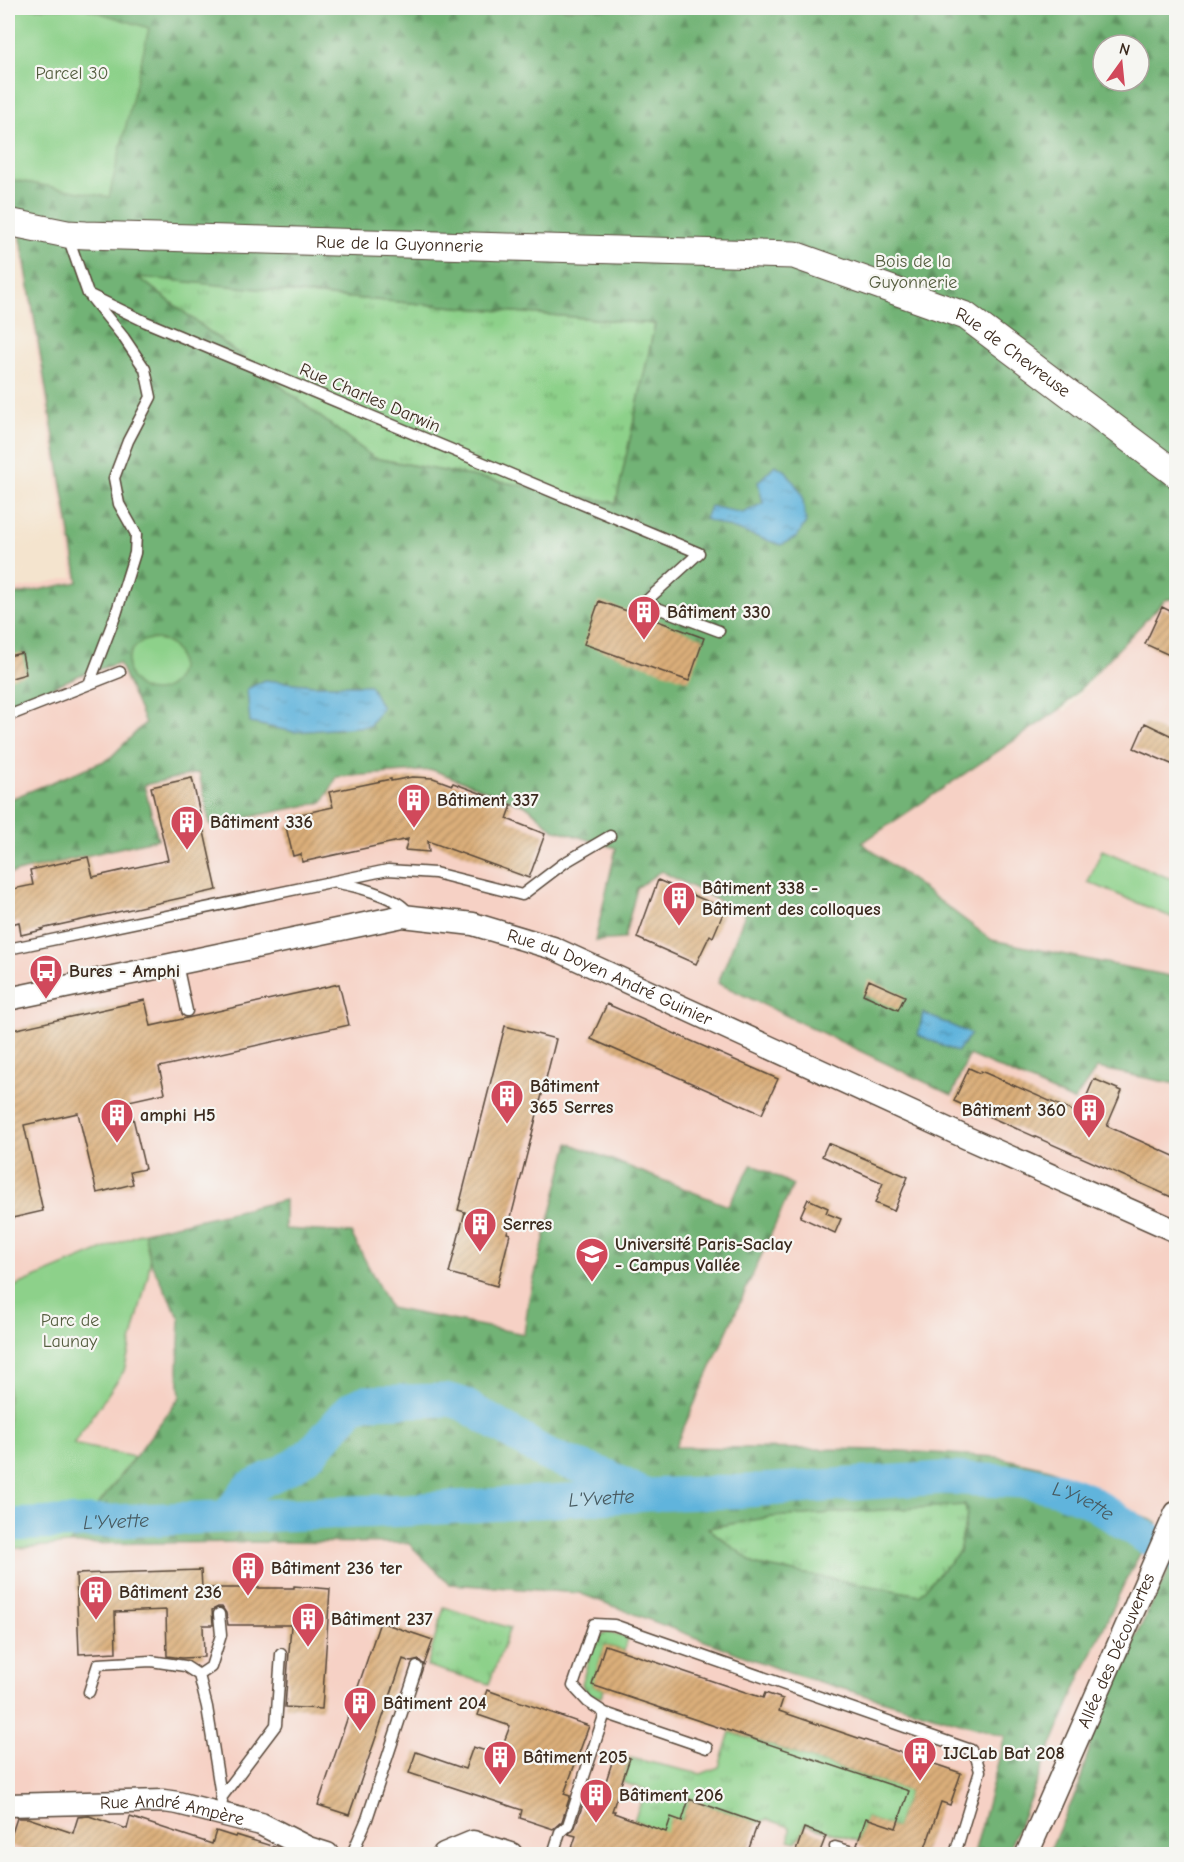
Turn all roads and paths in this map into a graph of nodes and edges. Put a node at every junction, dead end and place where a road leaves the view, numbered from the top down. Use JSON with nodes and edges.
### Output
{"nodes":[{"id":1,"x":8,"y":222,"type":"edge"},
{"id":2,"x":67,"y":234,"type":"junction"},
{"id":3,"x":794,"y":255,"type":"joint"},
{"id":4,"x":88,"y":294,"type":"junction"},
{"id":5,"x":1176,"y":474,"type":"edge"},
{"id":6,"x":719,"y":631,"type":"dead end"},
{"id":7,"x":120,"y":672,"type":"dead end"},
{"id":8,"x":89,"y":684,"type":"junction"},
{"id":9,"x":8,"y":716,"type":"edge"},
{"id":10,"x":610,"y":836,"type":"dead end"},
{"id":11,"x":331,"y":882,"type":"junction"},
{"id":12,"x":403,"y":916,"type":"junction"},
{"id":13,"x":8,"y":949,"type":"edge"},
{"id":14,"x":177,"y":963,"type":"junction"},
{"id":15,"x":8,"y":999,"type":"edge"},
{"id":16,"x":187,"y":1011,"type":"dead end"},
{"id":17,"x":1176,"y":1231,"type":"edge"},
{"id":18,"x":1172,"y":1522,"type":"edge"},
{"id":19,"x":219,"y":1614,"type":"dead end"},
{"id":20,"x":281,"y":1654,"type":"dead end"},
{"id":21,"x":417,"y":1667,"type":"dead end"},
{"id":22,"x":199,"y":1675,"type":"junction"},
{"id":23,"x":89,"y":1692,"type":"dead end"},
{"id":24,"x":605,"y":1713,"type":"junction"},
{"id":25,"x":707,"y":1748,"type":"dead end"},
{"id":26,"x":8,"y":1805,"type":"edge"},
{"id":27,"x":224,"y":1807,"type":"junction"},
{"id":28,"x":835,"y":1847,"type":"dead end"},
{"id":29,"x":327,"y":1854,"type":"edge"},
{"id":30,"x":352,"y":1854,"type":"edge"},
{"id":31,"x":444,"y":1854,"type":"edge"},
{"id":32,"x":511,"y":1854,"type":"edge"},
{"id":33,"x":553,"y":1854,"type":"edge"},
{"id":34,"x":860,"y":1854,"type":"edge"},
{"id":35,"x":955,"y":1854,"type":"edge"},
{"id":36,"x":1027,"y":1854,"type":"edge"}],
"edges":[{"from":1,"to":2,"type":"street","name":"Rue de la Guyonnerie"},
{"from":2,"to":3,"type":"street","name":"Rue de la Guyonnerie"},
{"from":2,"to":4,"type":"lane"},
{"from":3,"to":5,"type":"street","name":"Rue de Chevreuse"},
{"from":4,"to":6,"type":"lane","name":"Rue Charles Darwin"},
{"from":4,"to":8,"type":"lane"},
{"from":7,"to":8,"type":"lane"},
{"from":8,"to":9,"type":"lane"},
{"from":10,"to":11,"type":"lane"},
{"from":11,"to":12,"type":"lane"},
{"from":11,"to":13,"type":"lane"},
{"from":12,"to":14,"type":"street","name":"Rue du Doyen André Guinier"},
{"from":12,"to":17,"type":"street","name":"Rue du Doyen André Guinier"},
{"from":14,"to":15,"type":"street","name":"Rue du Doyen André Guinier"},
{"from":14,"to":16,"type":"lane"},
{"from":18,"to":36,"type":"street","name":"Allée des Découvertes"},
{"from":19,"to":22,"type":"lane"},
{"from":20,"to":27,"type":"lane"},
{"from":21,"to":30,"type":"lane"},
{"from":22,"to":23,"type":"lane"},
{"from":22,"to":27,"type":"lane"},
{"from":24,"to":25,"type":"lane"},
{"from":24,"to":33,"type":"lane"},
{"from":24,"to":35,"type":"lane"},
{"from":26,"to":27,"type":"street","name":"Rue André Ampère"},
{"from":27,"to":29,"type":"street","name":"Rue André Ampère"},
{"from":28,"to":34,"type":"lane"},
{"from":31,"to":32,"type":"street"}]}
